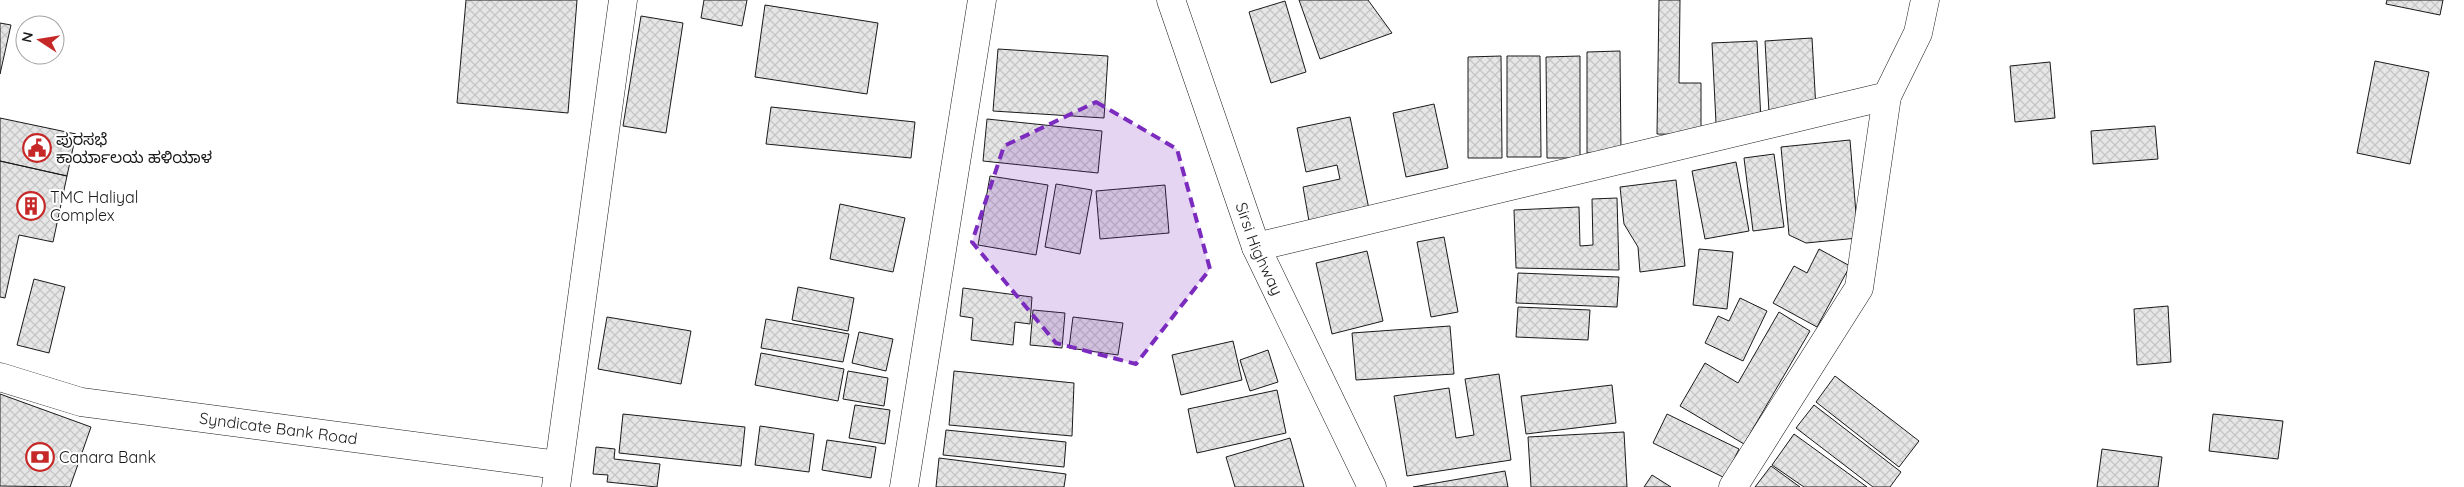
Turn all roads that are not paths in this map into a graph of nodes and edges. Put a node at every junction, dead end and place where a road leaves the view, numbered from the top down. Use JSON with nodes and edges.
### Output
{"nodes":[{"id":1,"x":623,"y":0,"type":"edge"},
{"id":2,"x":982,"y":0,"type":"edge"},
{"id":3,"x":1171,"y":0,"type":"edge"},
{"id":4,"x":1925,"y":0,"type":"edge"},
{"id":5,"x":1887,"y":96,"type":"junction"},
{"id":6,"x":1256,"y":247,"type":"junction"},
{"id":7,"x":0,"y":377,"type":"edge"},
{"id":8,"x":557,"y":476,"type":"edge"},
{"id":9,"x":904,"y":487,"type":"edge"},
{"id":10,"x":1372,"y":487,"type":"edge"},
{"id":11,"x":1733,"y":487,"type":"edge"}],
"edges":[{"from":1,"to":8,"type":"street"},
{"from":2,"to":9,"type":"street"},
{"from":3,"to":6,"type":"street","name":"Sirsi Highway"},
{"from":4,"to":5,"type":"street"},
{"from":5,"to":6,"type":"street"},
{"from":5,"to":11,"type":"street"},
{"from":6,"to":10,"type":"street","name":"Sirsi Highway"},
{"from":7,"to":8,"type":"street","name":"Syndicate Bank Road"}]}
